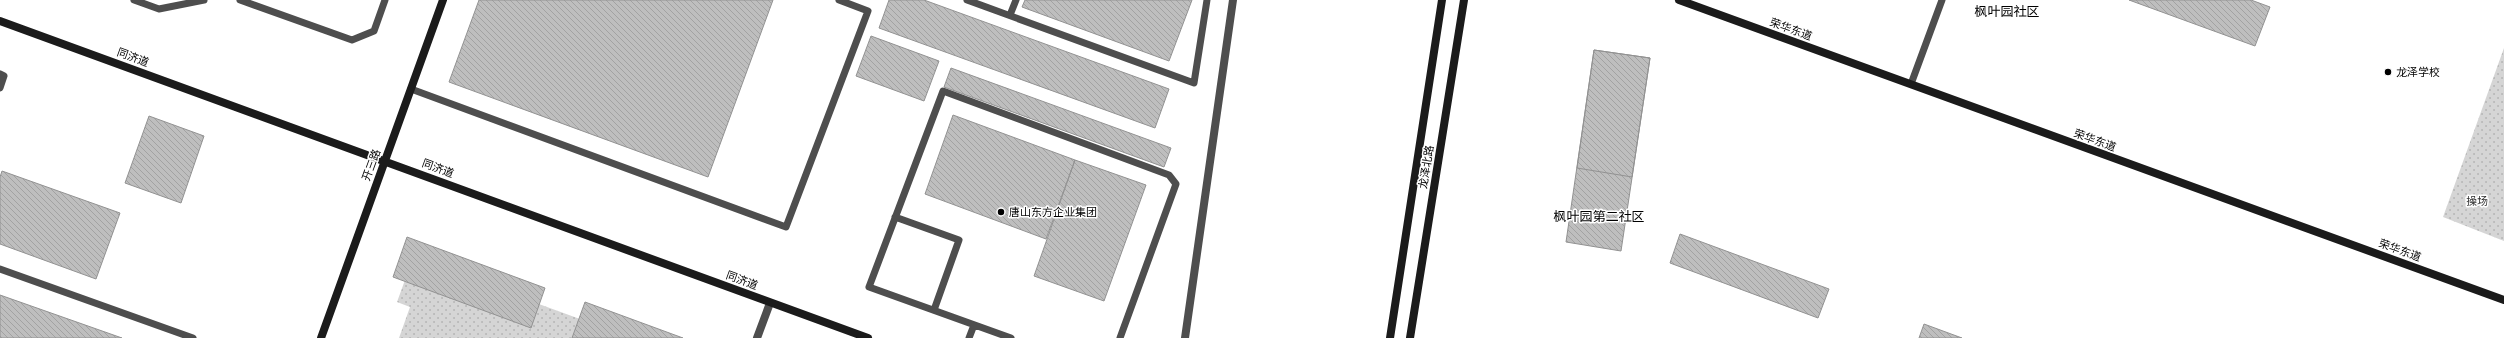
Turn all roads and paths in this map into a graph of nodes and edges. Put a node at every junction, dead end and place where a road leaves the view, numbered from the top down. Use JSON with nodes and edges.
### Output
{"nodes":[{"id":1,"x":134,"y":0,"type":"edge"},
{"id":2,"x":204,"y":0,"type":"edge"},
{"id":3,"x":240,"y":0,"type":"edge"},
{"id":4,"x":386,"y":0,"type":"edge"},
{"id":5,"x":443,"y":0,"type":"edge"},
{"id":6,"x":839,"y":0,"type":"edge"},
{"id":7,"x":968,"y":0,"type":"edge"},
{"id":8,"x":1016,"y":0,"type":"edge"},
{"id":9,"x":1208,"y":0,"type":"edge"},
{"id":10,"x":1233,"y":0,"type":"edge"},
{"id":11,"x":1442,"y":0,"type":"edge"},
{"id":12,"x":1464,"y":0,"type":"edge"},
{"id":13,"x":1679,"y":0,"type":"edge"},
{"id":14,"x":1942,"y":0,"type":"edge"},
{"id":15,"x":1010,"y":16,"type":"junction"},
{"id":16,"x":0,"y":21,"type":"edge"},
{"id":17,"x":0,"y":74,"type":"edge"},
{"id":18,"x":1911,"y":84,"type":"junction"},
{"id":19,"x":0,"y":88,"type":"edge"},
{"id":20,"x":411,"y":89,"type":"junction"},
{"id":21,"x":385,"y":160,"type":"junction"},
{"id":22,"x":895,"y":217,"type":"junction"},
{"id":23,"x":0,"y":269,"type":"edge"},
{"id":24,"x":2504,"y":300,"type":"edge"},
{"id":25,"x":770,"y":303,"type":"junction"},
{"id":26,"x":934,"y":310,"type":"junction"},
{"id":27,"x":974,"y":325,"type":"junction"},
{"id":28,"x":193,"y":338,"type":"edge"},
{"id":29,"x":321,"y":338,"type":"edge"},
{"id":30,"x":757,"y":338,"type":"edge"},
{"id":31,"x":868,"y":338,"type":"edge"},
{"id":32,"x":969,"y":338,"type":"edge"},
{"id":33,"x":1011,"y":338,"type":"edge"},
{"id":34,"x":1120,"y":338,"type":"edge"},
{"id":35,"x":1186,"y":338,"type":"edge"},
{"id":36,"x":1390,"y":338,"type":"edge"},
{"id":37,"x":1410,"y":338,"type":"edge"}],
"edges":[{"from":1,"to":2,"type":"lane"},
{"from":3,"to":4,"type":"lane"},
{"from":5,"to":20,"type":"street","name":"开三路"},
{"from":6,"to":20,"type":"lane"},
{"from":7,"to":15,"type":"lane"},
{"from":8,"to":15,"type":"lane"},
{"from":9,"to":15,"type":"lane"},
{"from":10,"to":35,"type":"street"},
{"from":11,"to":36,"type":"street","name":"龙泽北路"},
{"from":12,"to":37,"type":"street","name":"龙泽北路"},
{"from":13,"to":18,"type":"street","name":"荣华东道"},
{"from":14,"to":18,"type":"lane"},
{"from":16,"to":21,"type":"street","name":"同济道"},
{"from":17,"to":19,"type":"lane"},
{"from":18,"to":24,"type":"street","name":"荣华东道"},
{"from":20,"to":21,"type":"street","name":"开三路"},
{"from":21,"to":25,"type":"street","name":"同济道"},
{"from":21,"to":29,"type":"street","name":"开三路"},
{"from":22,"to":26,"type":"lane"},
{"from":22,"to":26,"type":"lane"},
{"from":22,"to":34,"type":"lane"},
{"from":23,"to":28,"type":"lane"},
{"from":25,"to":30,"type":"street"},
{"from":25,"to":31,"type":"street","name":"同济道"},
{"from":26,"to":27,"type":"lane"},
{"from":27,"to":32,"type":"lane"},
{"from":27,"to":33,"type":"lane"}]}
